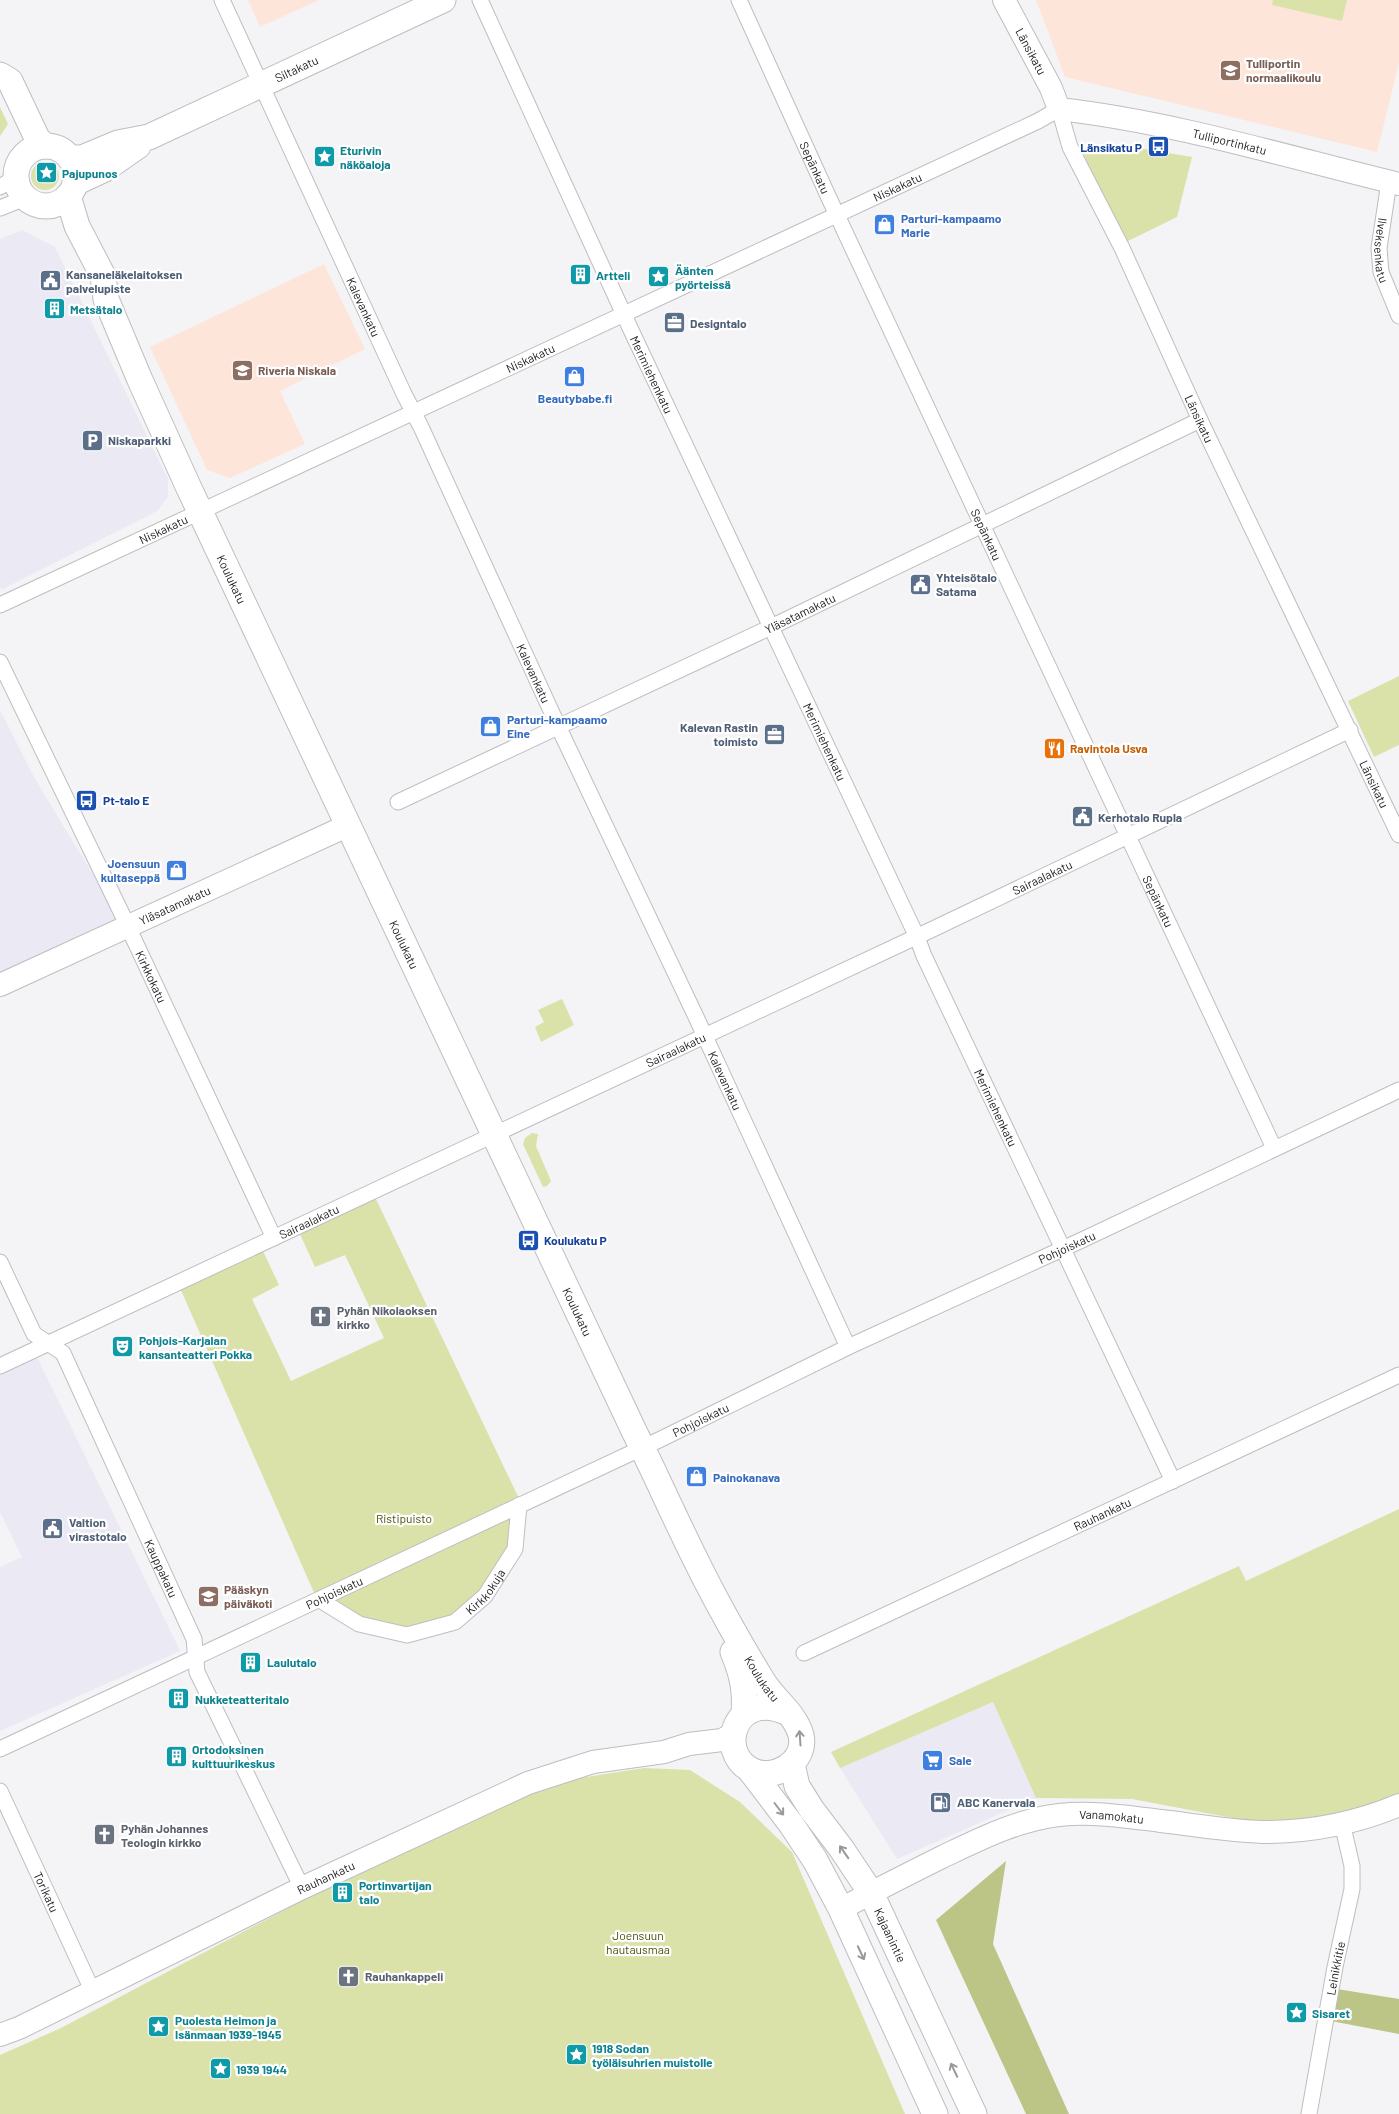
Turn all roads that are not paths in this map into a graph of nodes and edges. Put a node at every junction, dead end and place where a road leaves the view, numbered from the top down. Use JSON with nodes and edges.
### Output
{"nodes":[{"id":1,"x":222,"y":0,"type":"edge"},
{"id":2,"x":443,"y":0,"type":"edge"},
{"id":3,"x":480,"y":0,"type":"edge"},
{"id":4,"x":739,"y":0,"type":"edge"},
{"id":5,"x":1004,"y":0,"type":"edge"},
{"id":6,"x":0,"y":75,"type":"edge"},
{"id":7,"x":260,"y":85,"type":"junction"},
{"id":8,"x":0,"y":94,"type":"edge"},
{"id":9,"x":1059,"y":109,"type":"junction"},
{"id":10,"x":149,"y":137,"type":"junction"},
{"id":11,"x":46,"y":146,"type":"junction"},
{"id":12,"x":70,"y":158,"type":"junction"},
{"id":13,"x":1394,"y":183,"type":"edge"},
{"id":14,"x":22,"y":185,"type":"edge"},
{"id":15,"x":72,"y":190,"type":"junction"},
{"id":16,"x":0,"y":208,"type":"edge"},
{"id":17,"x":837,"y":214,"type":"junction"},
{"id":18,"x":106,"y":299,"type":"junction"},
{"id":19,"x":624,"y":313,"type":"junction"},
{"id":20,"x":1399,"y":316,"type":"edge"},
{"id":21,"x":414,"y":413,"type":"junction"},
{"id":22,"x":1200,"y":420,"type":"junction"},
{"id":23,"x":200,"y":512,"type":"junction"},
{"id":24,"x":983,"y":526,"type":"junction"},
{"id":25,"x":0,"y":605,"type":"edge"},
{"id":26,"x":771,"y":627,"type":"junction"},
{"id":27,"x":0,"y":662,"type":"edge"},
{"id":28,"x":558,"y":726,"type":"junction"},
{"id":29,"x":1350,"y":730,"type":"junction"},
{"id":30,"x":398,"y":802,"type":"dead end"},
{"id":31,"x":349,"y":825,"type":"junction"},
{"id":32,"x":1399,"y":835,"type":"edge"},
{"id":33,"x":1128,"y":837,"type":"junction"},
{"id":34,"x":128,"y":927,"type":"junction"},
{"id":35,"x":917,"y":936,"type":"junction"},
{"id":36,"x":0,"y":985,"type":"edge"},
{"id":37,"x":705,"y":1036,"type":"junction"},
{"id":38,"x":1399,"y":1090,"type":"edge"},
{"id":39,"x":496,"y":1134,"type":"junction"},
{"id":40,"x":1274,"y":1148,"type":"junction"},
{"id":41,"x":274,"y":1238,"type":"junction"},
{"id":42,"x":1064,"y":1248,"type":"junction"},
{"id":43,"x":0,"y":1262,"type":"edge"},
{"id":44,"x":49,"y":1343,"type":"junction"},
{"id":45,"x":848,"y":1347,"type":"junction"},
{"id":46,"x":0,"y":1366,"type":"edge"},
{"id":47,"x":1399,"y":1375,"type":"edge"},
{"id":48,"x":642,"y":1448,"type":"junction"},
{"id":49,"x":1174,"y":1481,"type":"junction"},
{"id":50,"x":519,"y":1505,"type":"junction"},
{"id":51,"x":710,"y":1588,"type":"junction"},
{"id":52,"x":320,"y":1600,"type":"junction"},
{"id":53,"x":804,"y":1653,"type":"dead end"},
{"id":54,"x":197,"y":1657,"type":"junction"},
{"id":55,"x":788,"y":1713,"type":"junction"},
{"id":56,"x":739,"y":1724,"type":"junction"},
{"id":57,"x":0,"y":1749,"type":"edge"},
{"id":58,"x":664,"y":1752,"type":"junction"},
{"id":59,"x":792,"y":1764,"type":"junction"},
{"id":60,"x":745,"y":1765,"type":"junction"},
{"id":61,"x":0,"y":1791,"type":"edge"},
{"id":62,"x":1399,"y":1805,"type":"edge"},
{"id":63,"x":1342,"y":1823,"type":"junction"},
{"id":64,"x":302,"y":1888,"type":"junction"},
{"id":65,"x":871,"y":1892,"type":"junction"},
{"id":66,"x":841,"y":1909,"type":"junction"},
{"id":67,"x":93,"y":1992,"type":"junction"},
{"id":68,"x":0,"y":2035,"type":"edge"},
{"id":69,"x":935,"y":2114,"type":"edge"},
{"id":70,"x":974,"y":2114,"type":"edge"},
{"id":71,"x":1309,"y":2114,"type":"edge"}],
"edges":[{"from":1,"to":7,"type":"street","name":"Kalevankatu"},
{"from":2,"to":7,"type":"main road","name":"Siltakatu"},
{"from":3,"to":19,"type":"street","name":"Merimiehenkatu"},
{"from":4,"to":17,"type":"street","name":"Sepänkatu"},
{"from":5,"to":9,"type":"street","name":"Länsikatu"},
{"from":6,"to":11,"type":"main road"},
{"from":7,"to":10,"type":"main road","name":"Siltakatu"},
{"from":7,"to":21,"type":"street","name":"Kalevankatu"},
{"from":8,"to":14,"type":"main road","name":"Koulukatu"},
{"from":9,"to":13,"type":"street","name":"Tulliportinkatu"},
{"from":9,"to":17,"type":"street","name":"Niskakatu"},
{"from":9,"to":22,"type":"street","name":"Länsikatu"},
{"from":10,"to":12,"type":"main road","name":"Siltakatu"},
{"from":10,"to":15,"type":"main road","name":"Siltakatu"},
{"from":11,"to":12,"type":"main road"},
{"from":11,"to":14,"type":"main road"},
{"from":12,"to":15,"type":"main road"},
{"from":13,"to":20,"type":"street","name":"Ilveksenkatu"},
{"from":14,"to":15,"type":"main road"},
{"from":14,"to":16,"type":"street"},
{"from":14,"to":18,"type":"main road","name":"Koulukatu"},
{"from":15,"to":18,"type":"main road","name":"Koulukatu"},
{"from":17,"to":19,"type":"street","name":"Niskakatu"},
{"from":17,"to":24,"type":"street","name":"Sepänkatu"},
{"from":18,"to":23,"type":"main road","name":"Koulukatu"},
{"from":19,"to":21,"type":"street","name":"Niskakatu"},
{"from":19,"to":26,"type":"street","name":"Merimiehenkatu"},
{"from":21,"to":23,"type":"street","name":"Niskakatu"},
{"from":21,"to":28,"type":"street","name":"Kalevankatu"},
{"from":22,"to":24,"type":"street","name":"Yläsatamakatu"},
{"from":22,"to":29,"type":"street","name":"Länsikatu"},
{"from":23,"to":25,"type":"street","name":"Niskakatu"},
{"from":23,"to":31,"type":"main road","name":"Koulukatu"},
{"from":24,"to":26,"type":"street","name":"Yläsatamakatu"},
{"from":24,"to":33,"type":"street","name":"Sepänkatu"},
{"from":26,"to":28,"type":"street","name":"Yläsatamakatu"},
{"from":26,"to":35,"type":"street","name":"Merimiehenkatu"},
{"from":27,"to":34,"type":"street","name":"Kirkkokatu"},
{"from":28,"to":30,"type":"street","name":"Yläsatamakatu"},
{"from":28,"to":37,"type":"street","name":"Kalevankatu"},
{"from":29,"to":32,"type":"street","name":"Länsikatu"},
{"from":29,"to":33,"type":"street","name":"Sairaalakatu"},
{"from":31,"to":34,"type":"street","name":"Yläsatamakatu"},
{"from":31,"to":39,"type":"main road","name":"Koulukatu"},
{"from":33,"to":35,"type":"street","name":"Sairaalakatu"},
{"from":33,"to":40,"type":"street","name":"Sepänkatu"},
{"from":34,"to":36,"type":"street","name":"Yläsatamakatu"},
{"from":34,"to":41,"type":"street","name":"Kirkkokatu"},
{"from":35,"to":37,"type":"street","name":"Sairaalakatu"},
{"from":35,"to":42,"type":"street","name":"Merimiehenkatu"},
{"from":37,"to":39,"type":"street","name":"Sairaalakatu"},
{"from":37,"to":45,"type":"street","name":"Kalevankatu"},
{"from":38,"to":40,"type":"street","name":"Pohjoiskatu"},
{"from":39,"to":41,"type":"street","name":"Sairaalakatu"},
{"from":39,"to":48,"type":"main road","name":"Koulukatu"},
{"from":40,"to":42,"type":"street","name":"Pohjoiskatu"},
{"from":41,"to":44,"type":"street","name":"Sairaalakatu"},
{"from":42,"to":45,"type":"street","name":"Pohjoiskatu"},
{"from":42,"to":49,"type":"street","name":"Merimiehenkatu"},
{"from":43,"to":44,"type":"street","name":"Kauppakatu"},
{"from":44,"to":46,"type":"street","name":"Sairaalakatu"},
{"from":44,"to":54,"type":"street","name":"Kauppakatu"},
{"from":45,"to":48,"type":"street","name":"Pohjoiskatu"},
{"from":47,"to":49,"type":"street","name":"Rauhankatu"},
{"from":48,"to":50,"type":"street","name":"Pohjoiskatu"},
{"from":48,"to":51,"type":"main road","name":"Koulukatu"},
{"from":49,"to":53,"type":"street","name":"Rauhankatu"},
{"from":50,"to":52,"type":"street","name":"Pohjoiskatu"},
{"from":50,"to":52,"type":"street","name":"Kirkkokuja"},
{"from":51,"to":55,"type":"main road","name":"Koulukatu"},
{"from":51,"to":56,"type":"main road","name":"Koulukatu"},
{"from":52,"to":54,"type":"street","name":"Pohjoiskatu"},
{"from":54,"to":57,"type":"street","name":"Pohjoiskatu"},
{"from":54,"to":64,"type":"street","name":"Kauppakatu"},
{"from":55,"to":56,"type":"main road"},
{"from":59,"to":55,"type":"main road","one_way":true},
{"from":56,"to":58,"type":"street","name":"Rauhankatu"},
{"from":56,"to":60,"type":"main road"},
{"from":58,"to":60,"type":"street","name":"Rauhankatu"},
{"from":58,"to":64,"type":"street","name":"Rauhankatu"},
{"from":59,"to":60,"type":"main road"},
{"from":65,"to":59,"type":"main road","name":"Kajaanintie","one_way":true},
{"from":60,"to":66,"type":"main road","one_way":true},
{"from":61,"to":67,"type":"street","name":"Torikatu"},
{"from":62,"to":63,"type":"street","name":"Vanamokatu"},
{"from":63,"to":65,"type":"street","name":"Vanamokatu"},
{"from":63,"to":71,"type":"street","name":"Leinikkitie"},
{"from":64,"to":67,"type":"street","name":"Rauhankatu"},
{"from":65,"to":66,"type":"street","name":"Vanamokatu"},
{"from":70,"to":65,"type":"main road","name":"Kajaanintie","one_way":true},
{"from":66,"to":69,"type":"main road","one_way":true},
{"from":67,"to":68,"type":"street","name":"Rauhankatu"}]}
